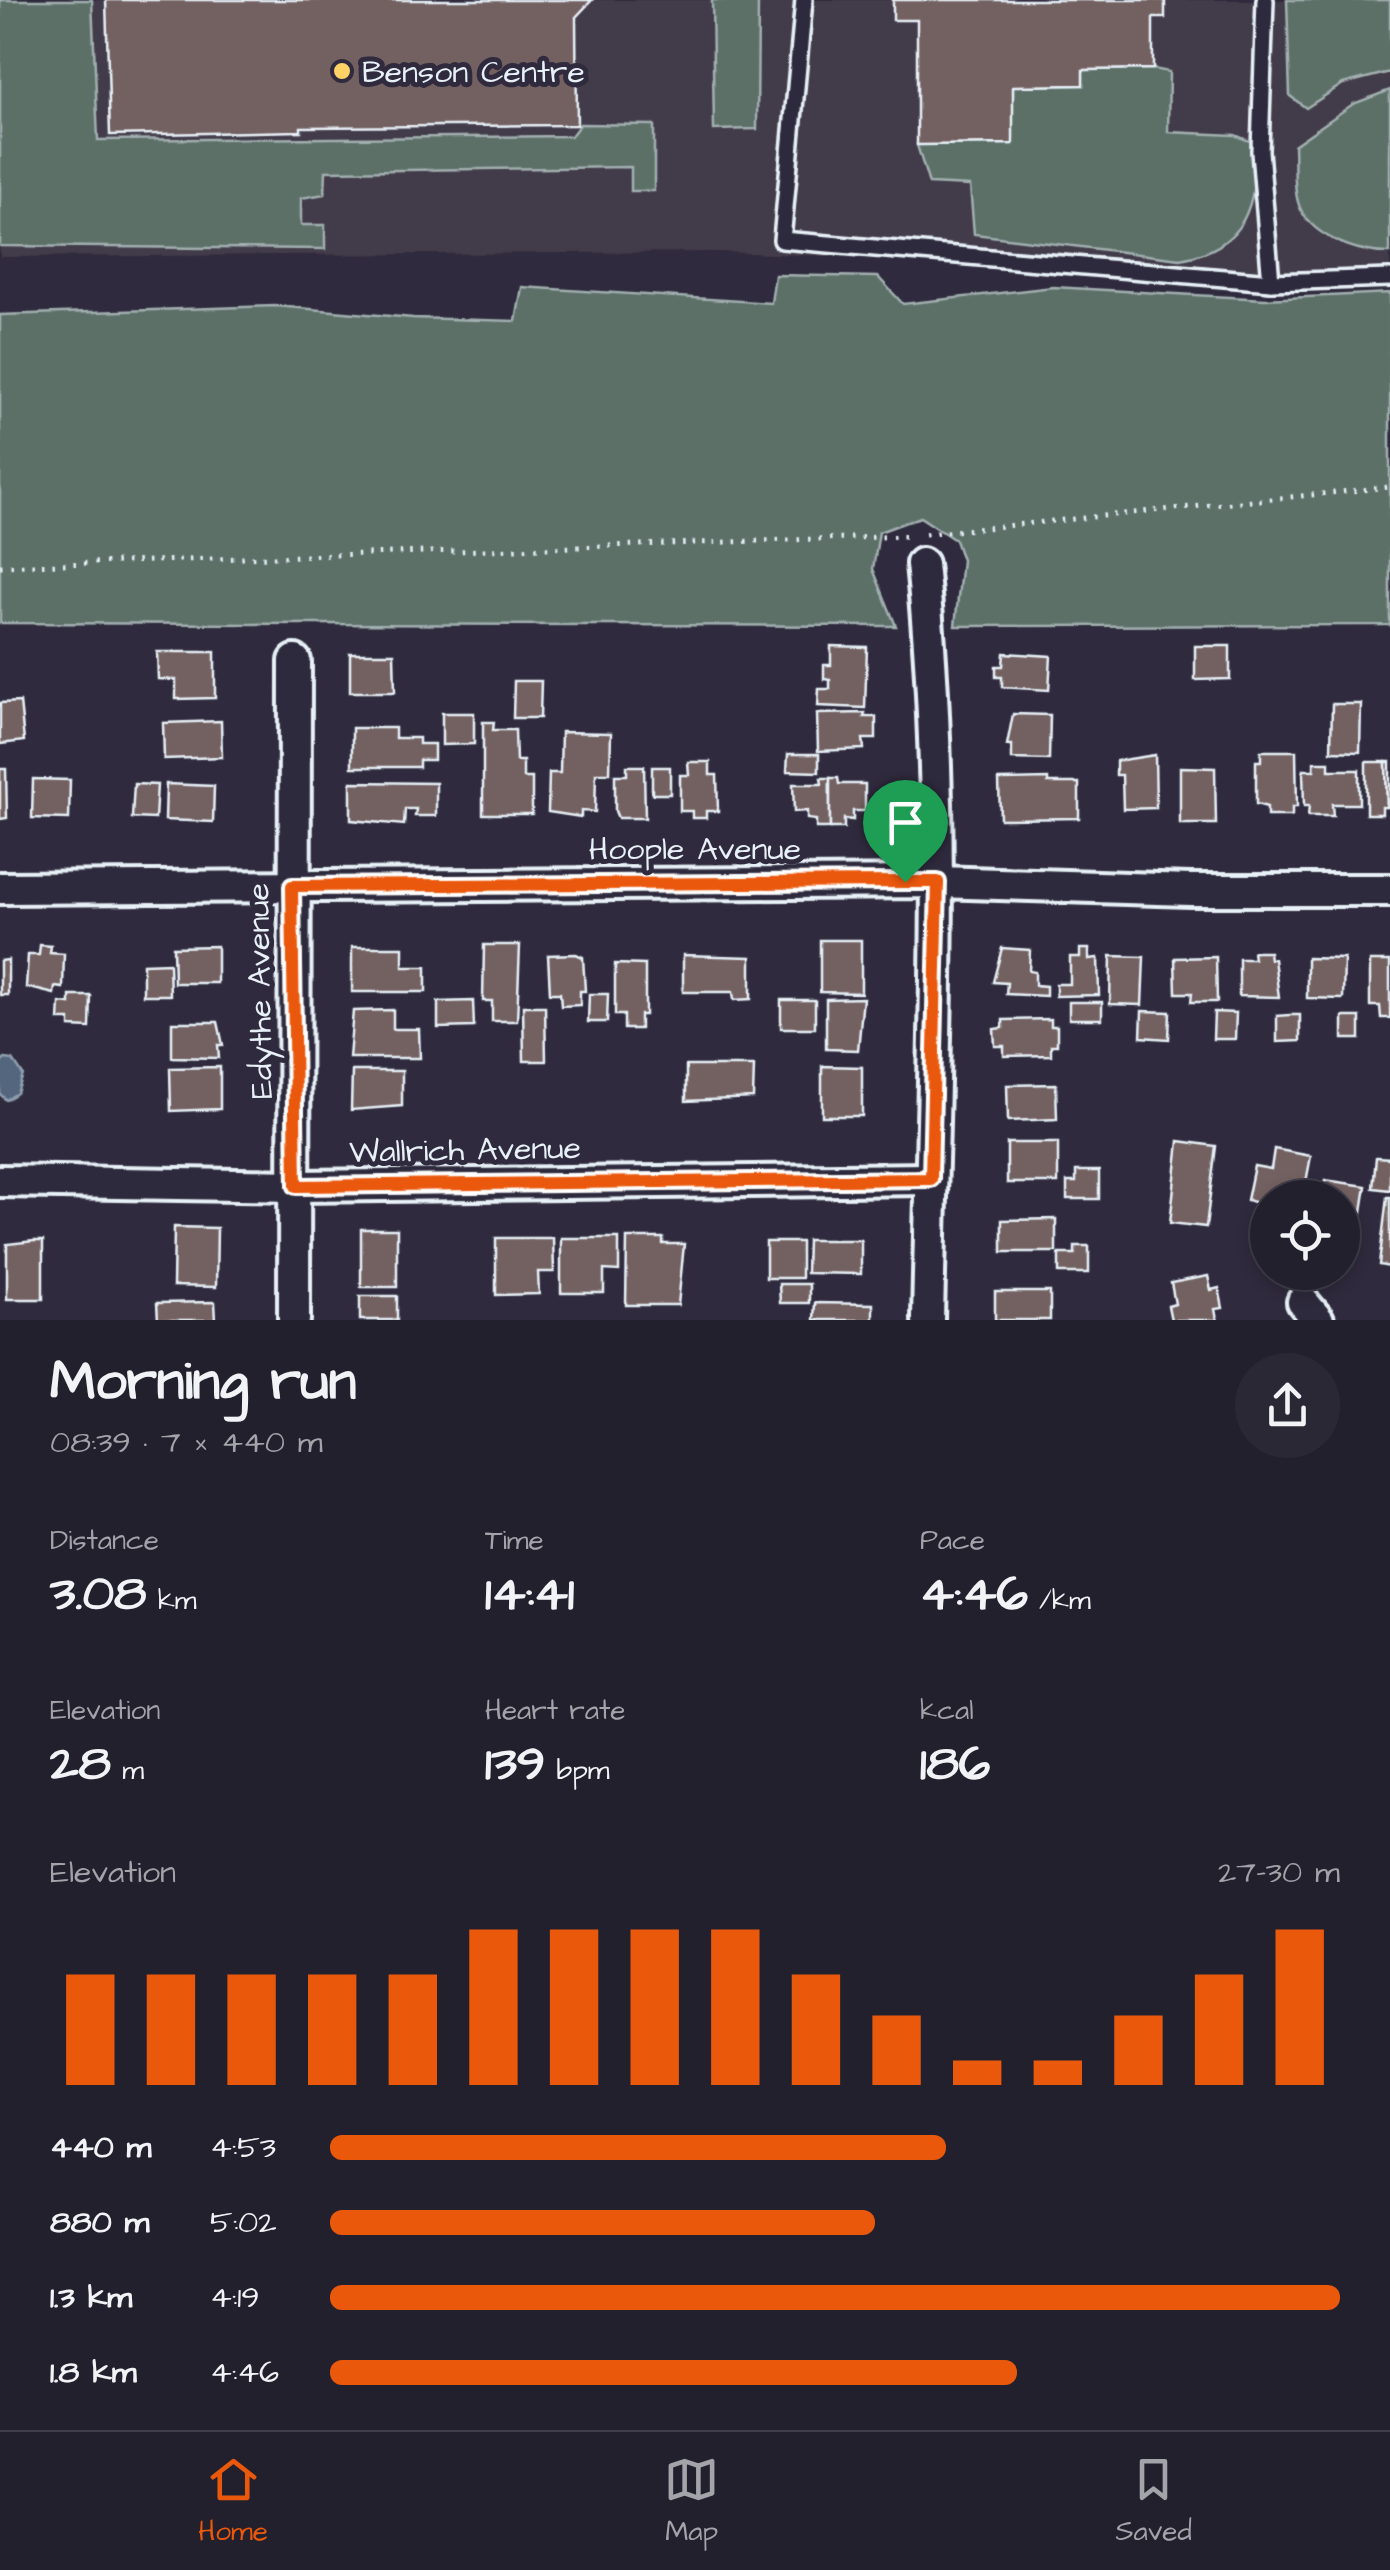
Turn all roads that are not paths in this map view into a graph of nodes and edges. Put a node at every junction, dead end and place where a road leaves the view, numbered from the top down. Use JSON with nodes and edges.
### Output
{"nodes":[{"id":1,"x":804,"y":0,"type":"edge"},
{"id":2,"x":1265,"y":0,"type":"edge"},
{"id":3,"x":1390,"y":278,"type":"edge"},
{"id":4,"x":1271,"y":282,"type":"junction"},
{"id":5,"x":922,"y":564,"type":"dead end"},
{"id":6,"x":295,"y":661,"type":"dead end"},
{"id":7,"x":938,"y":882,"type":"junction"},
{"id":8,"x":292,"y":886,"type":"junction"},
{"id":9,"x":0,"y":888,"type":"edge"},
{"id":10,"x":1390,"y":890,"type":"edge"},
{"id":11,"x":931,"y":1179,"type":"junction"},
{"id":12,"x":0,"y":1181,"type":"edge"},
{"id":13,"x":296,"y":1186,"type":"junction"},
{"id":14,"x":294,"y":1320,"type":"edge"},
{"id":15,"x":928,"y":1320,"type":"edge"}],
"edges":[{"from":1,"to":4,"type":"lane"},
{"from":2,"to":4,"type":"lane"},
{"from":3,"to":4,"type":"lane"},
{"from":5,"to":7,"type":"street"},
{"from":6,"to":8,"type":"street","name":"Edythe Avenue"},
{"from":7,"to":8,"type":"street","name":"Hoople Avenue"},
{"from":7,"to":10,"type":"street","name":"Hoople Avenue"},
{"from":7,"to":11,"type":"street"},
{"from":8,"to":9,"type":"street","name":"Hoople Avenue"},
{"from":8,"to":13,"type":"street","name":"Edythe Avenue"},
{"from":11,"to":13,"type":"street","name":"Wallrich Avenue"},
{"from":11,"to":15,"type":"street"},
{"from":12,"to":13,"type":"street","name":"Wallrich Avenue"},
{"from":13,"to":14,"type":"street","name":"Edythe Avenue"}]}
